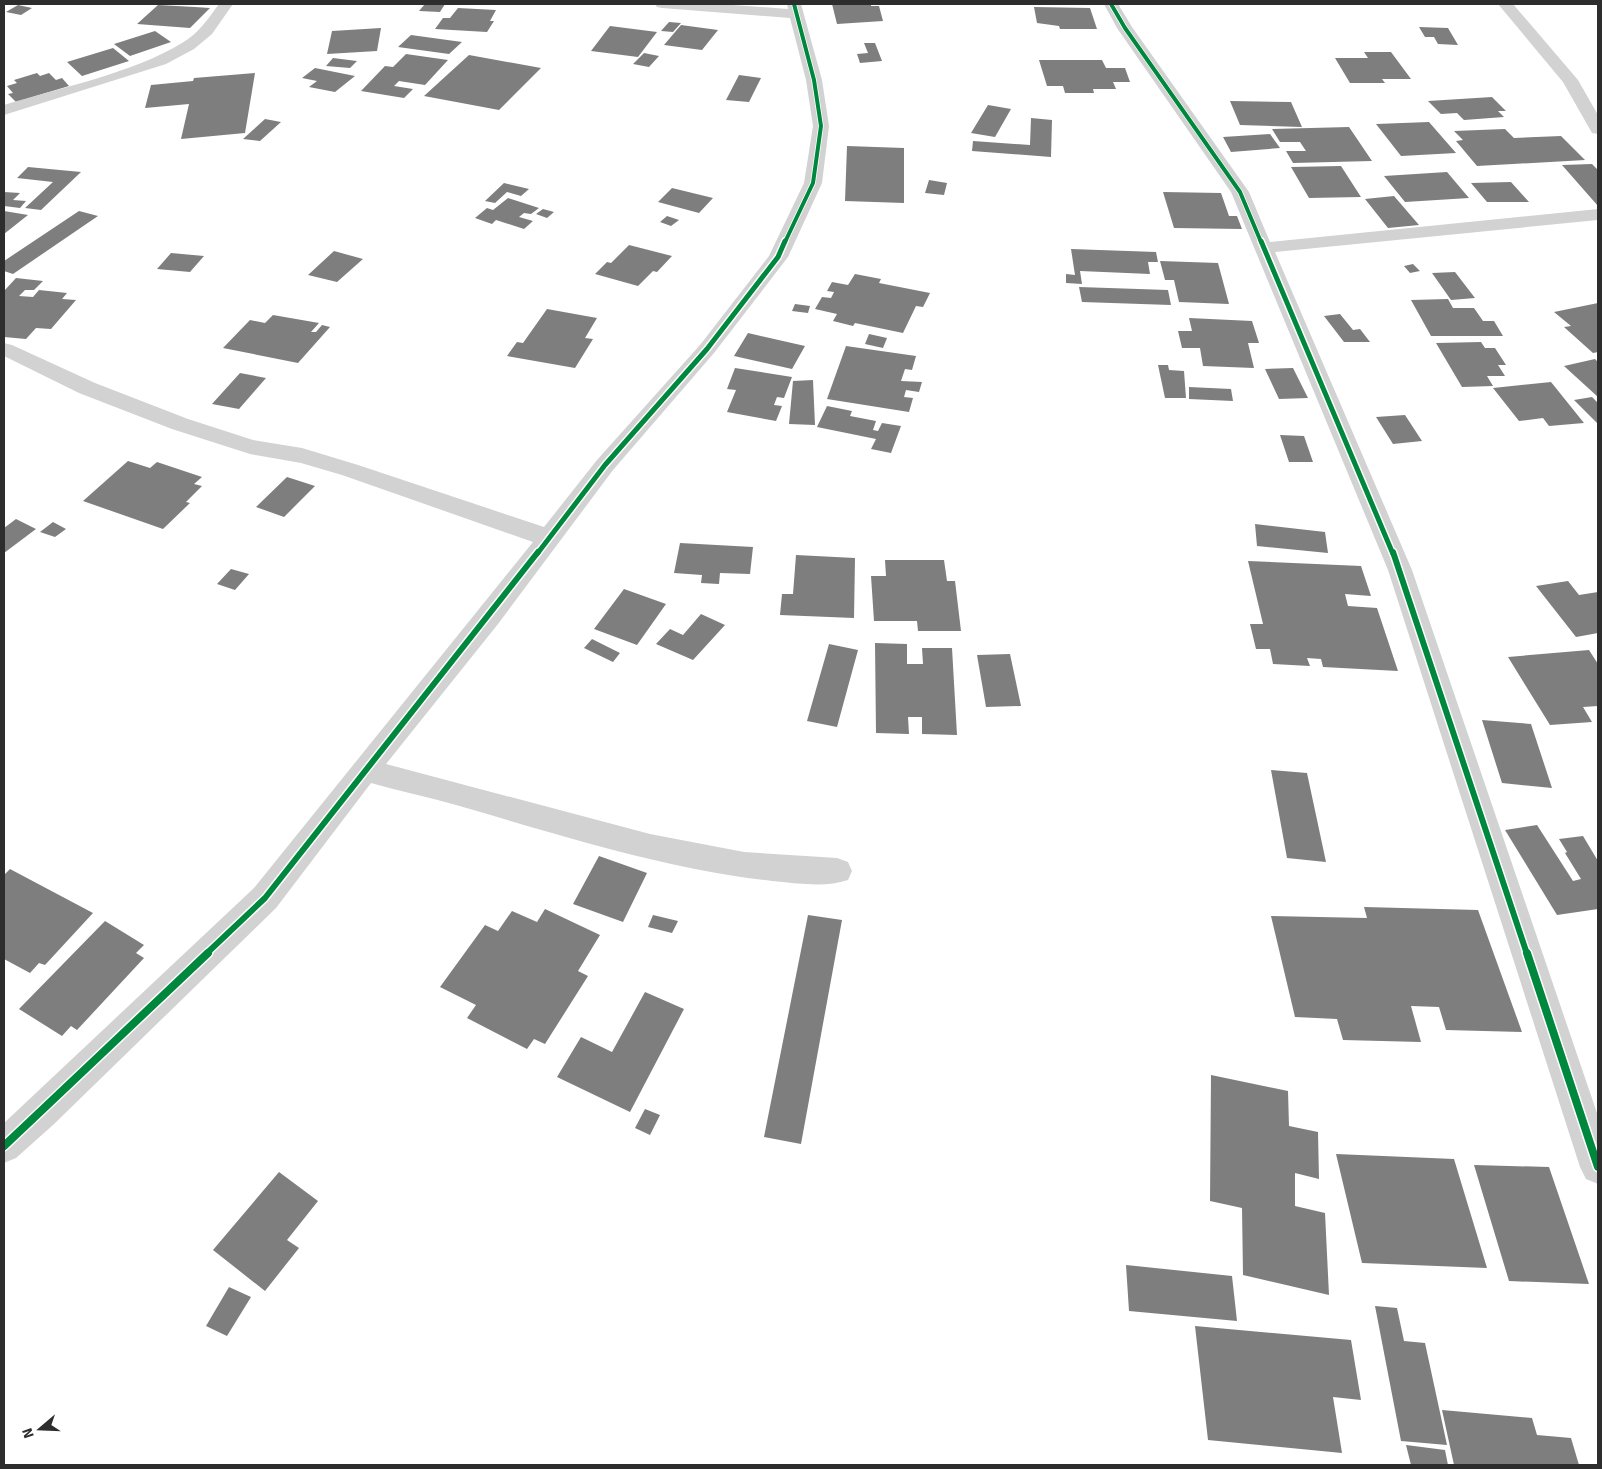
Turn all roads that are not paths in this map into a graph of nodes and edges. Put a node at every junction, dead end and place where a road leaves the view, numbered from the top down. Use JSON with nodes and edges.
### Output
{"nodes":[{"id":1,"x":226,"y":4,"type":"edge"},
{"id":2,"x":662,"y":4,"type":"edge"},
{"id":3,"x":1111,"y":4,"type":"edge"},
{"id":4,"x":1506,"y":4,"type":"edge"},
{"id":5,"x":795,"y":9,"type":"edge"},
{"id":6,"x":4,"y":110,"type":"edge"},
{"id":7,"x":1598,"y":129,"type":"edge"},
{"id":8,"x":1598,"y":214,"type":"edge"},
{"id":9,"x":1264,"y":248,"type":"junction"},
{"id":10,"x":5,"y":349,"type":"edge"},
{"id":11,"x":549,"y":538,"type":"junction"},
{"id":12,"x":365,"y":770,"type":"junction"},
{"id":13,"x":837,"y":871,"type":"dead end"},
{"id":14,"x":4,"y":1146,"type":"edge"},
{"id":15,"x":1598,"y":1167,"type":"edge"}],
"edges":[{"from":1,"to":6,"type":"street"},
{"from":2,"to":5,"type":"street"},
{"from":3,"to":9,"type":"street"},
{"from":4,"to":7,"type":"street"},
{"from":5,"to":11,"type":"street"},
{"from":8,"to":9,"type":"street"},
{"from":9,"to":15,"type":"street"},
{"from":10,"to":11,"type":"street"},
{"from":11,"to":12,"type":"street"},
{"from":12,"to":13,"type":"street"},
{"from":12,"to":14,"type":"street"}]}
